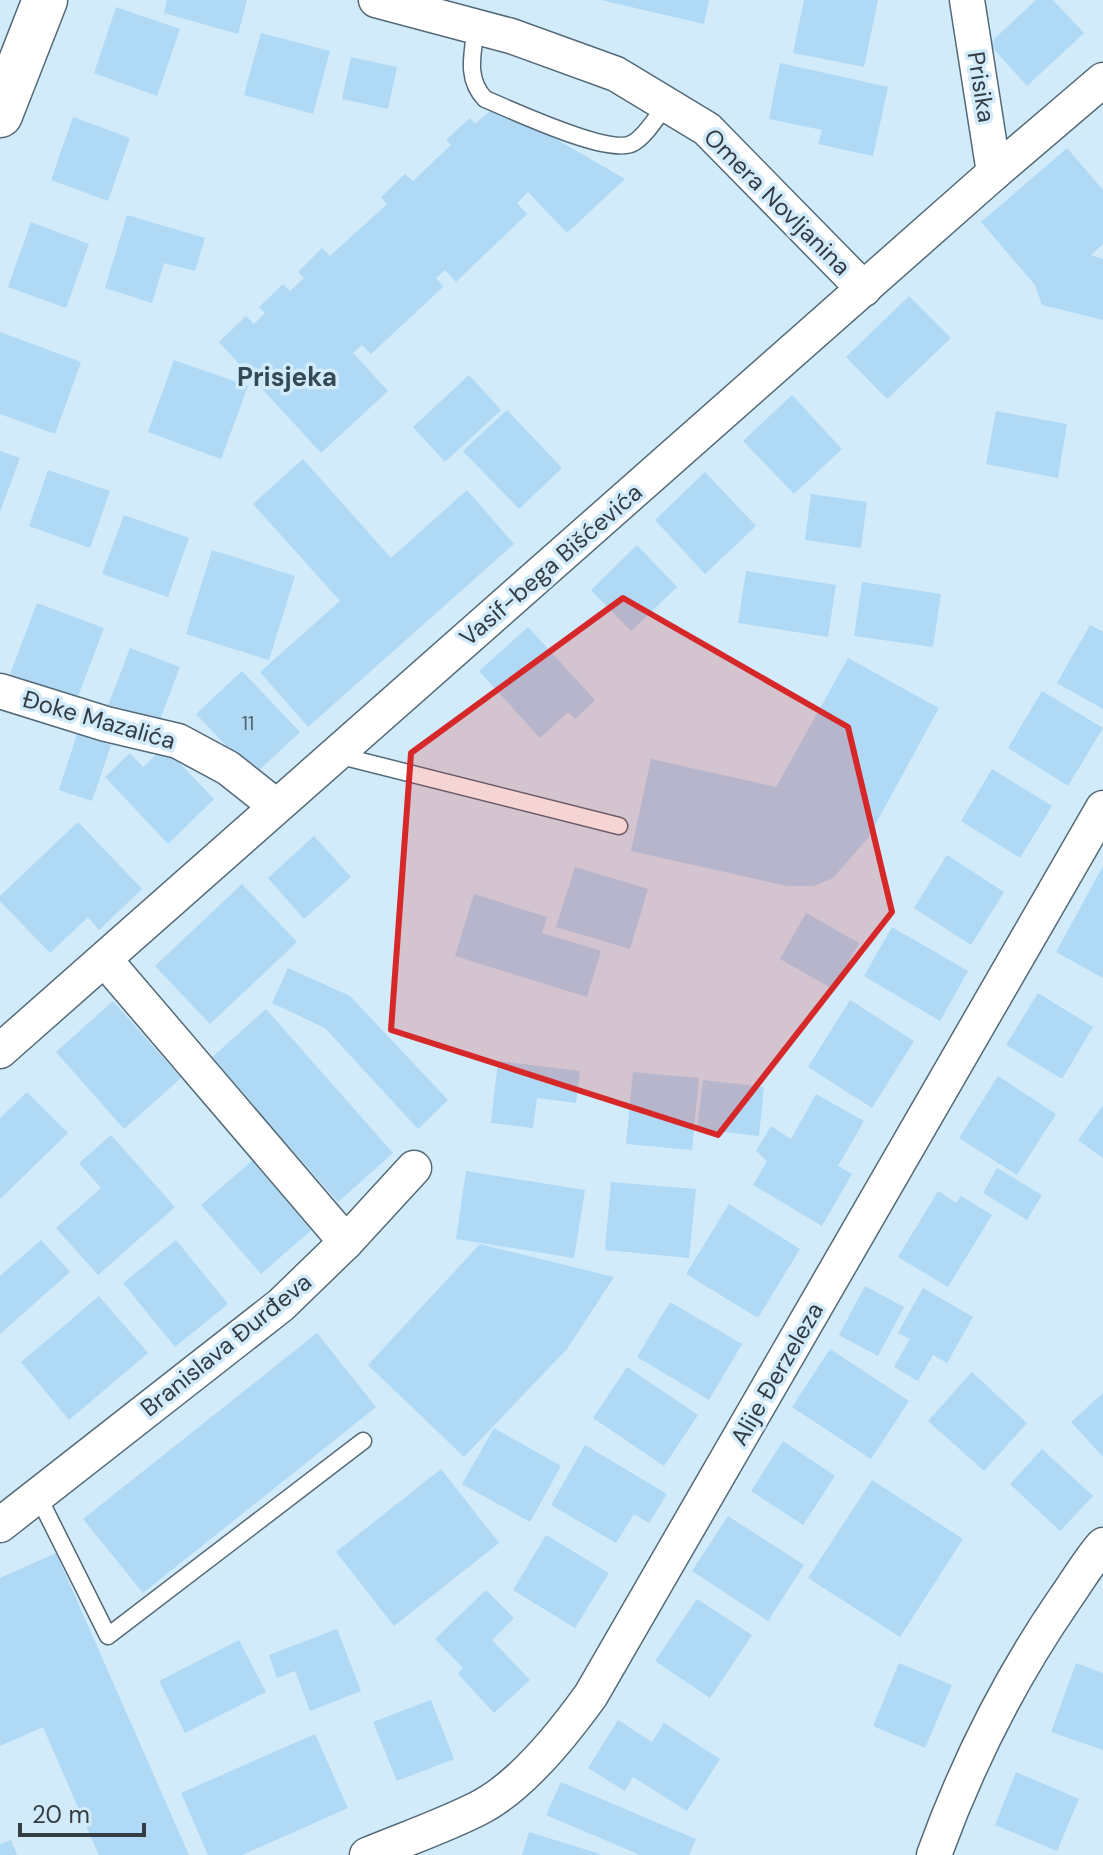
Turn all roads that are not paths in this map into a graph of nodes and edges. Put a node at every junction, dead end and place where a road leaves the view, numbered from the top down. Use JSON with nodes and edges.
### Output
{"nodes":[{"id":1,"x":45,"y":0,"type":"edge"},
{"id":2,"x":376,"y":0,"type":"edge"},
{"id":3,"x":967,"y":0,"type":"edge"},
{"id":4,"x":476,"y":27,"type":"junction"},
{"id":5,"x":1103,"y":80,"type":"edge"},
{"id":6,"x":666,"y":105,"type":"junction"},
{"id":7,"x":0,"y":115,"type":"edge"},
{"id":8,"x":994,"y":173,"type":"junction"},
{"id":9,"x":864,"y":289,"type":"junction"},
{"id":10,"x":0,"y":691,"type":"edge"},
{"id":11,"x":335,"y":755,"type":"junction"},
{"id":12,"x":276,"y":806,"type":"junction"},
{"id":13,"x":1103,"y":808,"type":"edge"},
{"id":14,"x":619,"y":826,"type":"dead end"},
{"id":15,"x":105,"y":960,"type":"junction"},
{"id":16,"x":0,"y":1051,"type":"edge"},
{"id":17,"x":414,"y":1168,"type":"dead end"},
{"id":18,"x":346,"y":1242,"type":"junction"},
{"id":19,"x":363,"y":1441,"type":"dead end"},
{"id":20,"x":38,"y":1496,"type":"junction"},
{"id":21,"x":0,"y":1525,"type":"edge"},
{"id":22,"x":1103,"y":1545,"type":"edge"},
{"id":23,"x":367,"y":1855,"type":"edge"},
{"id":24,"x":934,"y":1855,"type":"edge"}],
"edges":[{"from":1,"to":7,"type":"street"},
{"from":2,"to":4,"type":"street","name":"Omera Novljanina"},
{"from":3,"to":8,"type":"street","name":"Prisika"},
{"from":4,"to":6,"type":"street","name":"Omera Novljanina"},
{"from":4,"to":6,"type":"lane"},
{"from":5,"to":8,"type":"street","name":"Vasif-bega Bišćevića"},
{"from":6,"to":9,"type":"street","name":"Omera Novljanina"},
{"from":8,"to":9,"type":"street","name":"Vasif-bega Bišćevića"},
{"from":9,"to":11,"type":"street","name":"Vasif-bega Bišćevića"},
{"from":10,"to":12,"type":"street","name":"Đoke Mazalića"},
{"from":11,"to":12,"type":"street","name":"Vasif-bega Bišćevića"},
{"from":11,"to":14,"type":"lane"},
{"from":12,"to":15,"type":"street","name":"Vasif-bega Bišćevića"},
{"from":13,"to":23,"type":"street","name":"Alije Đerzeleza"},
{"from":15,"to":16,"type":"street","name":"Vasif-bega Bišćevića"},
{"from":15,"to":18,"type":"street"},
{"from":17,"to":18,"type":"street","name":"Branislava Đurđeva"},
{"from":18,"to":20,"type":"street","name":"Branislava Đurđeva"},
{"from":19,"to":20,"type":"lane"},
{"from":20,"to":21,"type":"street","name":"Branislava Đurđeva"},
{"from":22,"to":24,"type":"street"}]}
